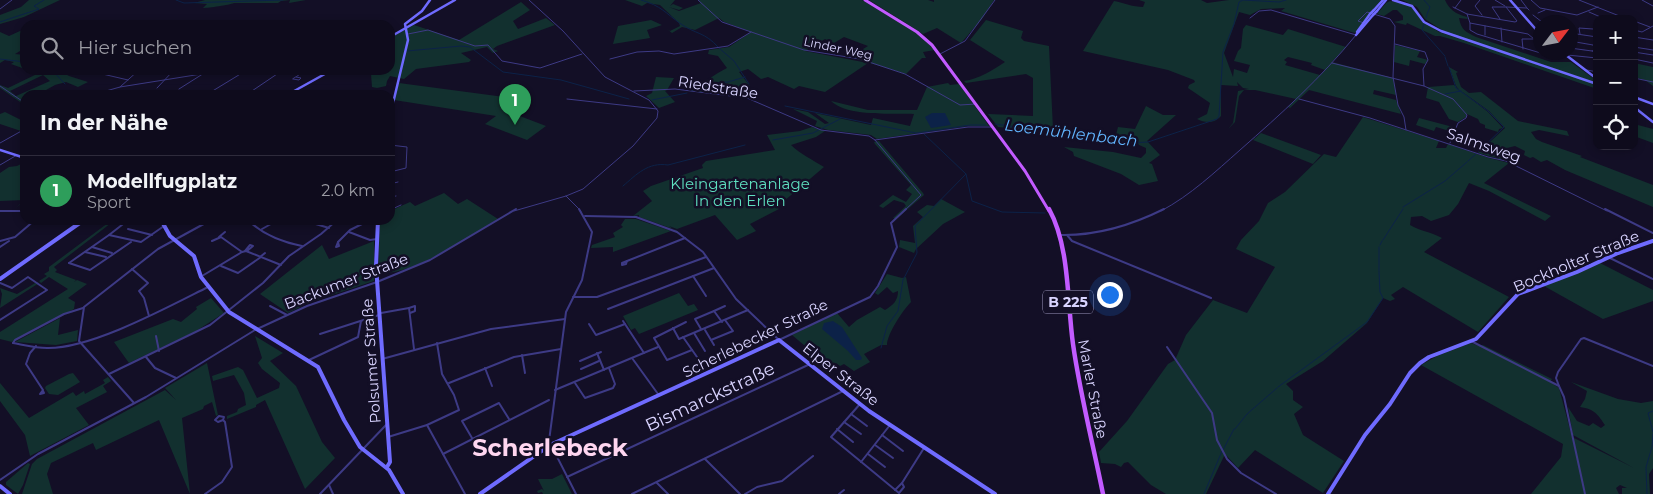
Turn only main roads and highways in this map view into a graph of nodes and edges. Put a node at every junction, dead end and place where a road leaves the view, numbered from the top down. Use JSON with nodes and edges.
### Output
{"nodes":[{"id":1,"x":865,"y":0,"type":"edge"},
{"id":2,"x":1103,"y":494,"type":"edge"}],
"edges":[{"from":1,"to":2,"type":"main road","name":"Marler Straße","number":"B 225"}]}
